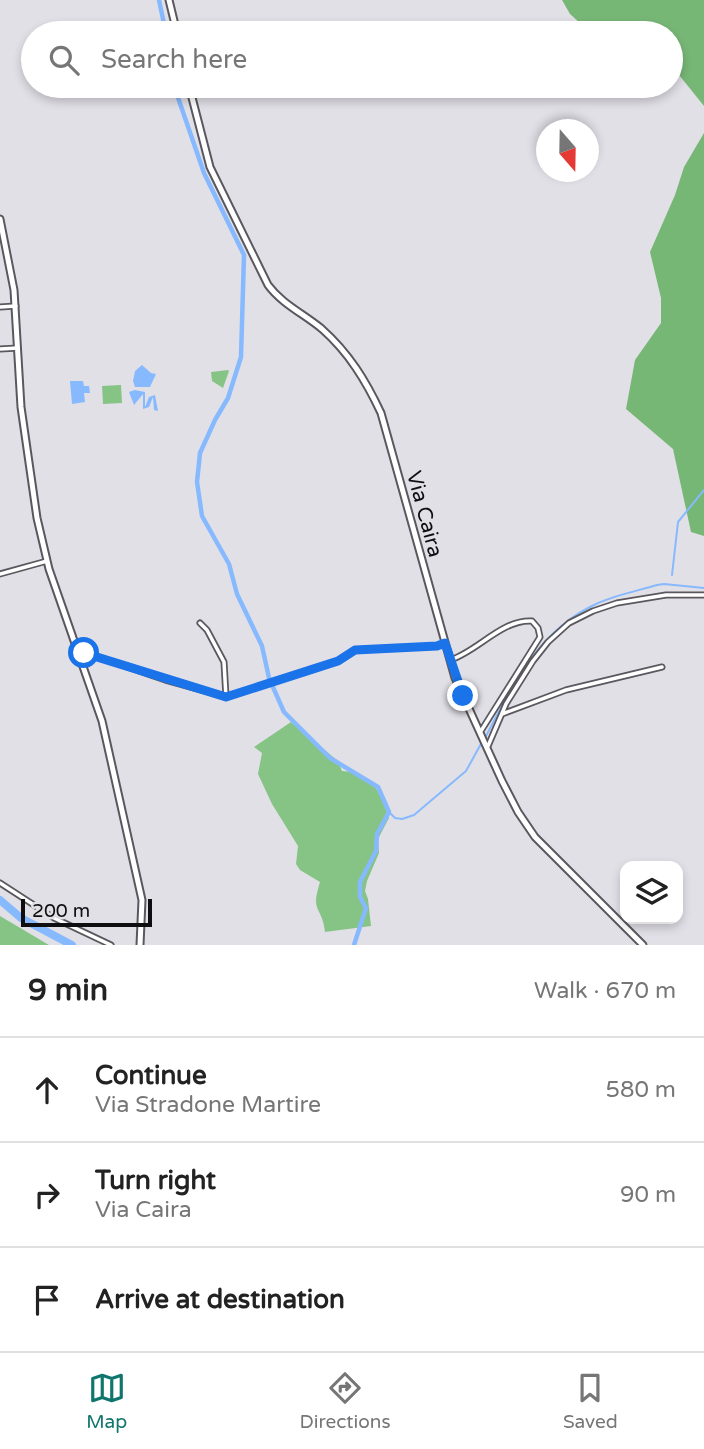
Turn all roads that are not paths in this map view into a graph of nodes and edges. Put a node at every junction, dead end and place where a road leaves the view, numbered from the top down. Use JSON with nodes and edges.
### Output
{"nodes":[{"id":1,"x":169,"y":0,"type":"edge"},
{"id":2,"x":174,"y":21,"type":"edge"},
{"id":3,"x":192,"y":98,"type":"edge"},
{"id":4,"x":0,"y":219,"type":"edge"},
{"id":5,"x":16,"y":306,"type":"junction"},
{"id":6,"x":0,"y":307,"type":"edge"},
{"id":7,"x":18,"y":348,"type":"junction"},
{"id":8,"x":0,"y":349,"type":"edge"},
{"id":9,"x":47,"y":561,"type":"junction"},
{"id":10,"x":0,"y":574,"type":"edge"},
{"id":11,"x":704,"y":595,"type":"edge"},
{"id":12,"x":200,"y":623,"type":"dead end"},
{"id":13,"x":445,"y":643,"type":"junction"},
{"id":14,"x":79,"y":655,"type":"junction"},
{"id":15,"x":450,"y":660,"type":"junction"},
{"id":16,"x":662,"y":667,"type":"dead end"},
{"id":17,"x":226,"y":697,"type":"junction"},
{"id":18,"x":501,"y":715,"type":"junction"},
{"id":19,"x":481,"y":731,"type":"junction"},
{"id":20,"x":488,"y":746,"type":"junction"},
{"id":21,"x":0,"y":883,"type":"edge"},
{"id":22,"x":111,"y":945,"type":"edge"},
{"id":23,"x":140,"y":945,"type":"edge"},
{"id":24,"x":643,"y":945,"type":"edge"}],
"edges":[{"from":1,"to":2,"type":"street"},
{"from":3,"to":13,"type":"street","name":"Via Caira"},
{"from":4,"to":5,"type":"street"},
{"from":5,"to":6,"type":"street"},
{"from":5,"to":7,"type":"street"},
{"from":7,"to":8,"type":"street"},
{"from":7,"to":9,"type":"street"},
{"from":9,"to":10,"type":"street"},
{"from":9,"to":14,"type":"street"},
{"from":11,"to":18,"type":"street"},
{"from":12,"to":17,"type":"street"},
{"from":13,"to":15,"type":"street","name":"Via Caira"},
{"from":13,"to":17,"type":"street"},
{"from":14,"to":17,"type":"street"},
{"from":14,"to":23,"type":"street"},
{"from":15,"to":19,"type":"street","name":"Via Caira"},
{"from":15,"to":19,"type":"street"},
{"from":16,"to":18,"type":"street"},
{"from":18,"to":20,"type":"street"},
{"from":19,"to":20,"type":"street","name":"Via Caira"},
{"from":20,"to":24,"type":"street","name":"Via Caira"},
{"from":21,"to":22,"type":"street"}]}
